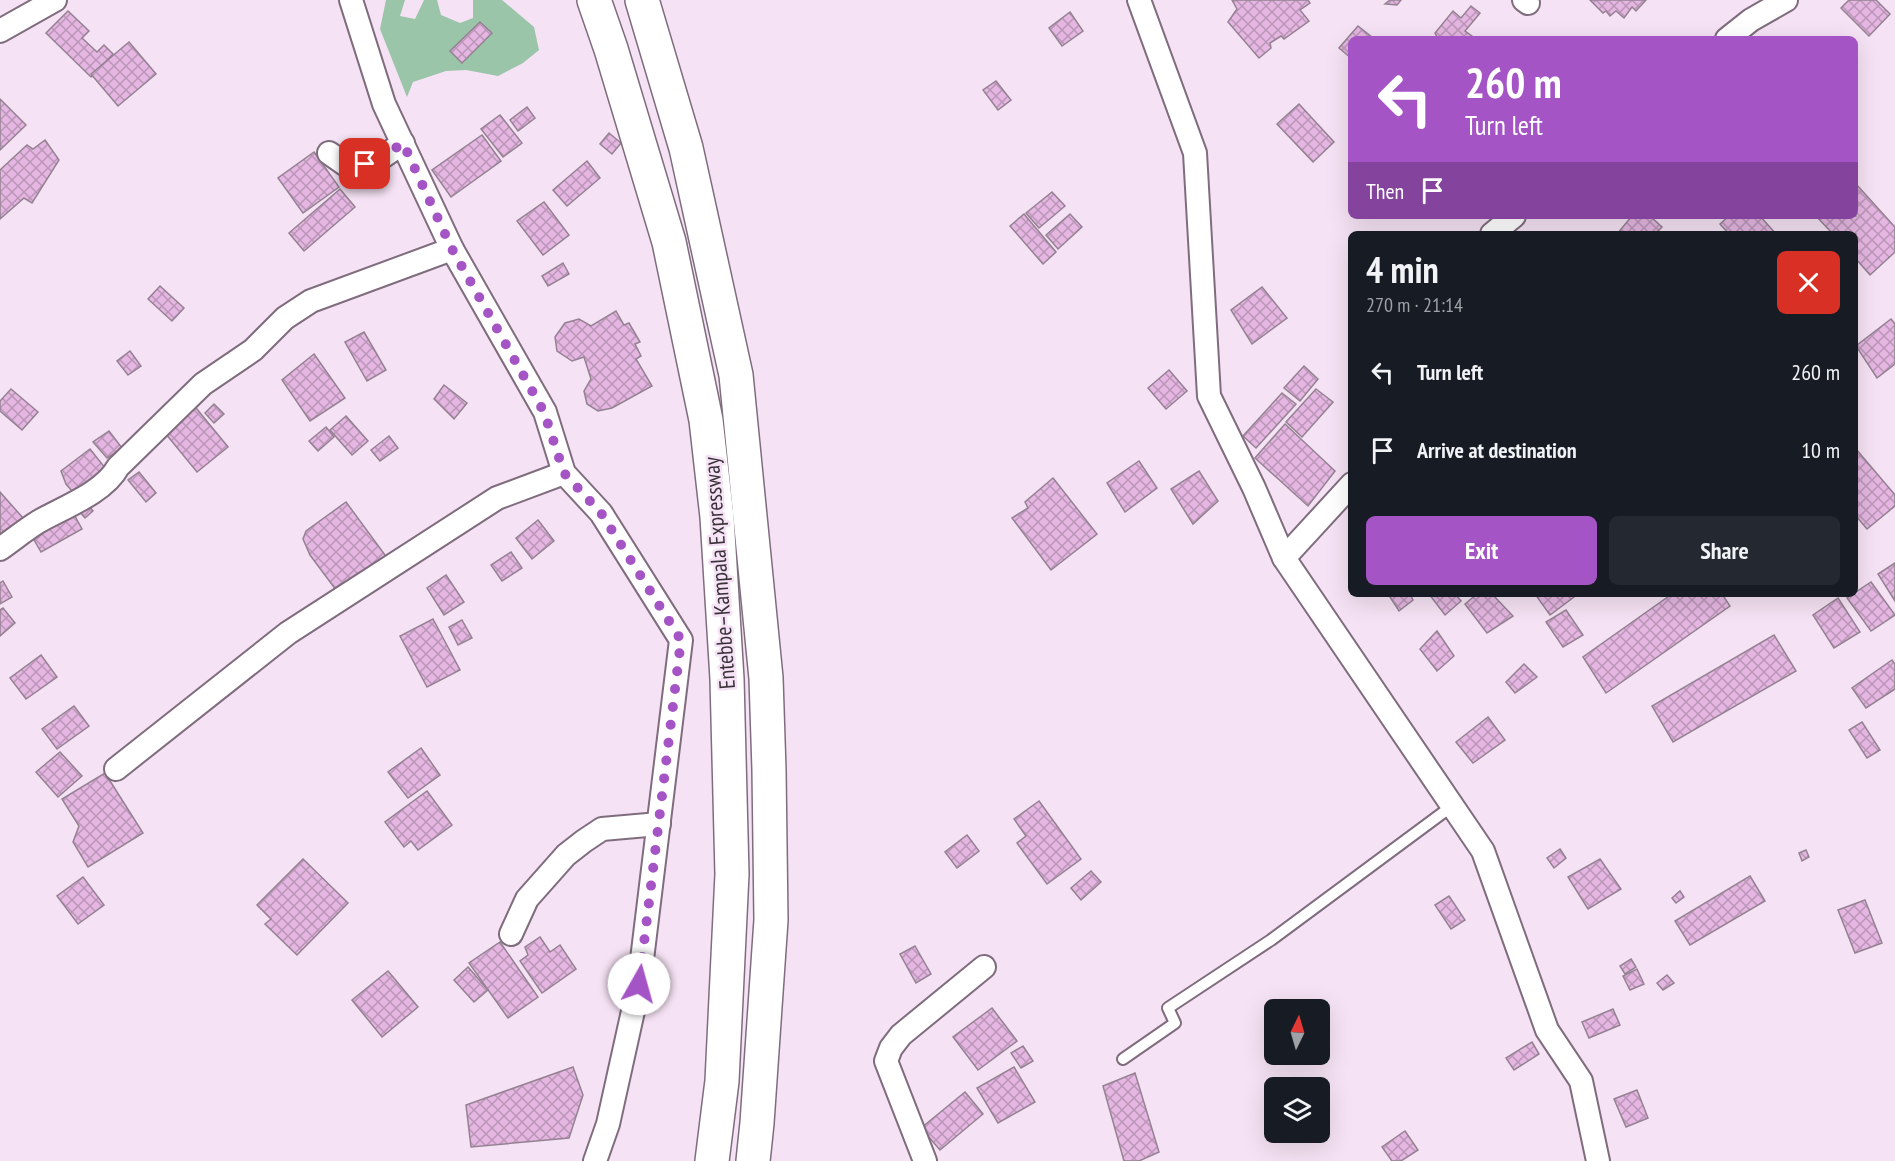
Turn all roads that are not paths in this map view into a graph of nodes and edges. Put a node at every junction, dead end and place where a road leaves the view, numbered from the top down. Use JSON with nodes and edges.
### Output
{"nodes":[{"id":1,"x":55,"y":0,"type":"edge"},
{"id":2,"x":351,"y":0,"type":"edge"},
{"id":3,"x":594,"y":0,"type":"edge"},
{"id":4,"x":642,"y":0,"type":"edge"},
{"id":5,"x":1139,"y":0,"type":"edge"},
{"id":6,"x":1786,"y":0,"type":"edge"},
{"id":7,"x":0,"y":31,"type":"edge"},
{"id":8,"x":1731,"y":36,"type":"edge"},
{"id":9,"x":403,"y":143,"type":"junction"},
{"id":10,"x":329,"y":153,"type":"dead end"},
{"id":11,"x":1510,"y":219,"type":"edge"},
{"id":12,"x":1496,"y":231,"type":"edge"},
{"id":13,"x":452,"y":249,"type":"junction"},
{"id":14,"x":564,"y":473,"type":"junction"},
{"id":15,"x":1348,"y":488,"type":"edge"},
{"id":16,"x":0,"y":549,"type":"edge"},
{"id":17,"x":1284,"y":558,"type":"junction"},
{"id":18,"x":116,"y":769,"type":"dead end"},
{"id":19,"x":1452,"y":806,"type":"junction"},
{"id":20,"x":658,"y":824,"type":"junction"},
{"id":21,"x":511,"y":934,"type":"dead end"},
{"id":22,"x":984,"y":967,"type":"dead end"},
{"id":23,"x":1123,"y":1059,"type":"dead end"},
{"id":24,"x":595,"y":1161,"type":"edge"},
{"id":25,"x":712,"y":1161,"type":"edge"},
{"id":26,"x":753,"y":1161,"type":"edge"},
{"id":27,"x":925,"y":1161,"type":"edge"},
{"id":28,"x":1598,"y":1161,"type":"edge"}],
"edges":[{"from":1,"to":7,"type":"street"},
{"from":2,"to":9,"type":"street"},
{"from":3,"to":25,"type":"highway","name":"Entebbe–Kampala Expressway"},
{"from":4,"to":26,"type":"highway","name":"Entebbe–Kampala Expressway"},
{"from":5,"to":17,"type":"street"},
{"from":6,"to":8,"type":"street"},
{"from":9,"to":10,"type":"street"},
{"from":9,"to":13,"type":"street"},
{"from":11,"to":12,"type":"street"},
{"from":13,"to":14,"type":"street"},
{"from":13,"to":16,"type":"street"},
{"from":14,"to":18,"type":"street"},
{"from":14,"to":20,"type":"street"},
{"from":15,"to":17,"type":"street"},
{"from":17,"to":19,"type":"street"},
{"from":19,"to":23,"type":"lane"},
{"from":19,"to":28,"type":"street"},
{"from":20,"to":21,"type":"street"},
{"from":20,"to":24,"type":"street"},
{"from":22,"to":27,"type":"street"}]}
